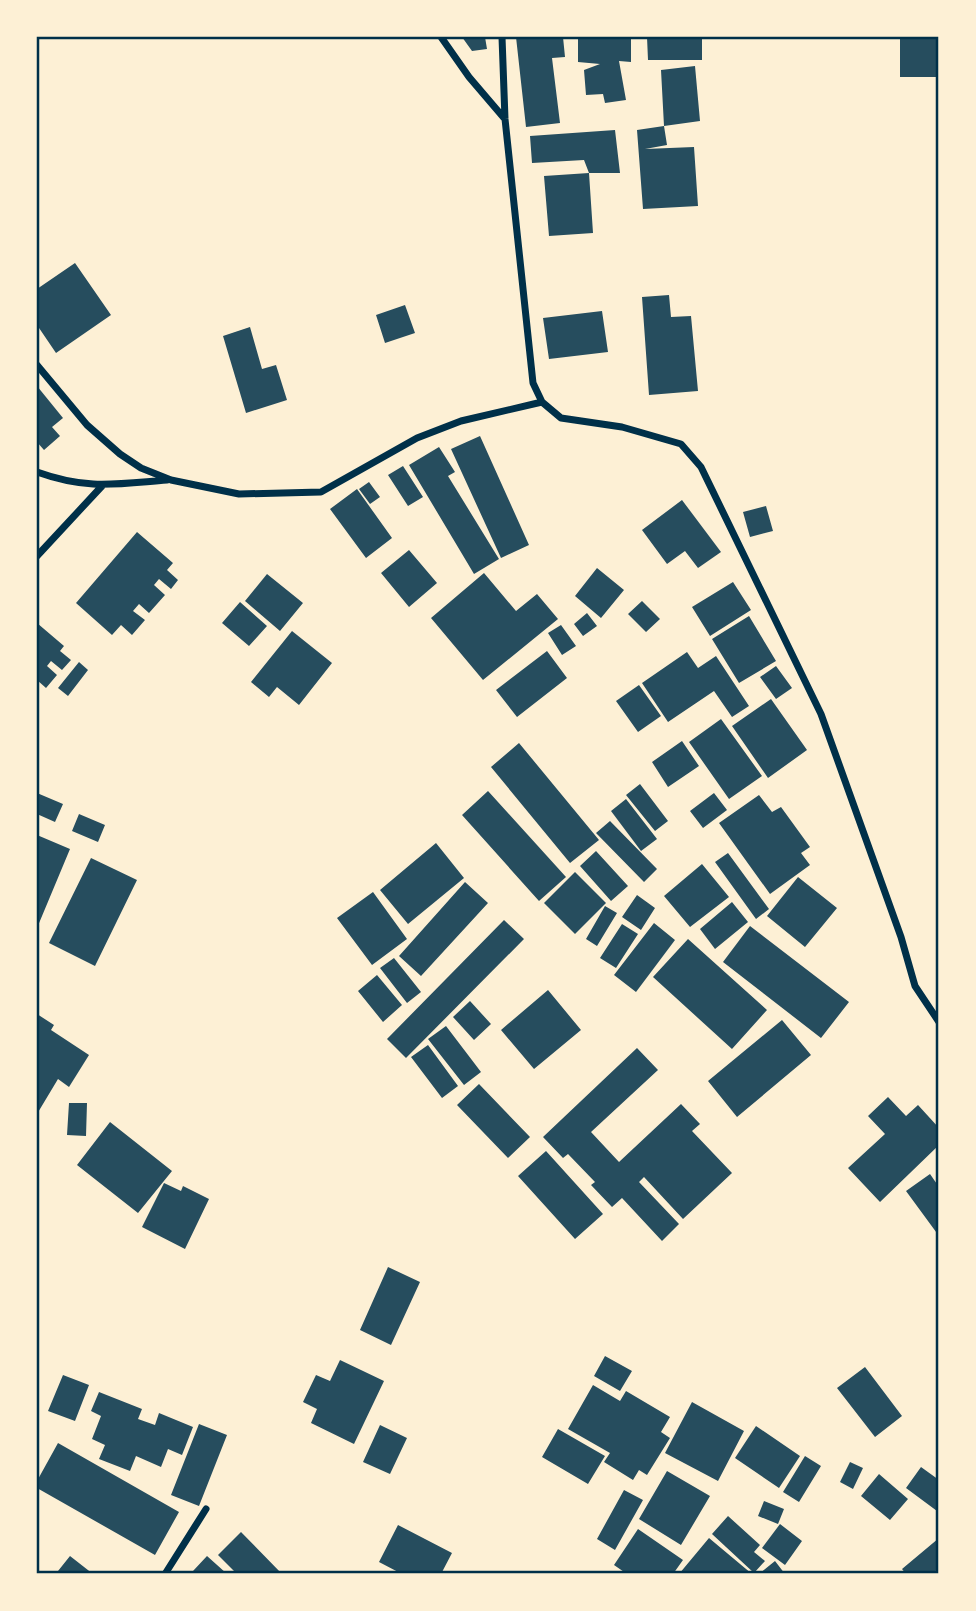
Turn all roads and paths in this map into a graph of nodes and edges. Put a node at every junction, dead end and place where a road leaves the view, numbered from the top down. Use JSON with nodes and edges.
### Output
{"nodes":[{"id":1,"x":441,"y":37,"type":"edge"},
{"id":2,"x":502,"y":37,"type":"edge"},
{"id":3,"x":505,"y":119,"type":"junction"},
{"id":4,"x":37,"y":365,"type":"edge"},
{"id":5,"x":542,"y":402,"type":"junction"},
{"id":6,"x":37,"y":472,"type":"edge"},
{"id":7,"x":171,"y":480,"type":"junction"},
{"id":8,"x":102,"y":486,"type":"junction"},
{"id":9,"x":37,"y":556,"type":"edge"},
{"id":10,"x":939,"y":1022,"type":"edge"},
{"id":11,"x":206,"y":1509,"type":"dead end"},
{"id":12,"x":165,"y":1574,"type":"edge"}],
"edges":[{"from":1,"to":3,"type":"street"},
{"from":2,"to":3,"type":"street"},
{"from":3,"to":5,"type":"street"},
{"from":4,"to":7,"type":"street"},
{"from":5,"to":7,"type":"street"},
{"from":5,"to":10,"type":"street"},
{"from":6,"to":8,"type":"street"},
{"from":7,"to":8,"type":"street"},
{"from":8,"to":9,"type":"street"},
{"from":11,"to":12,"type":"street"}]}
